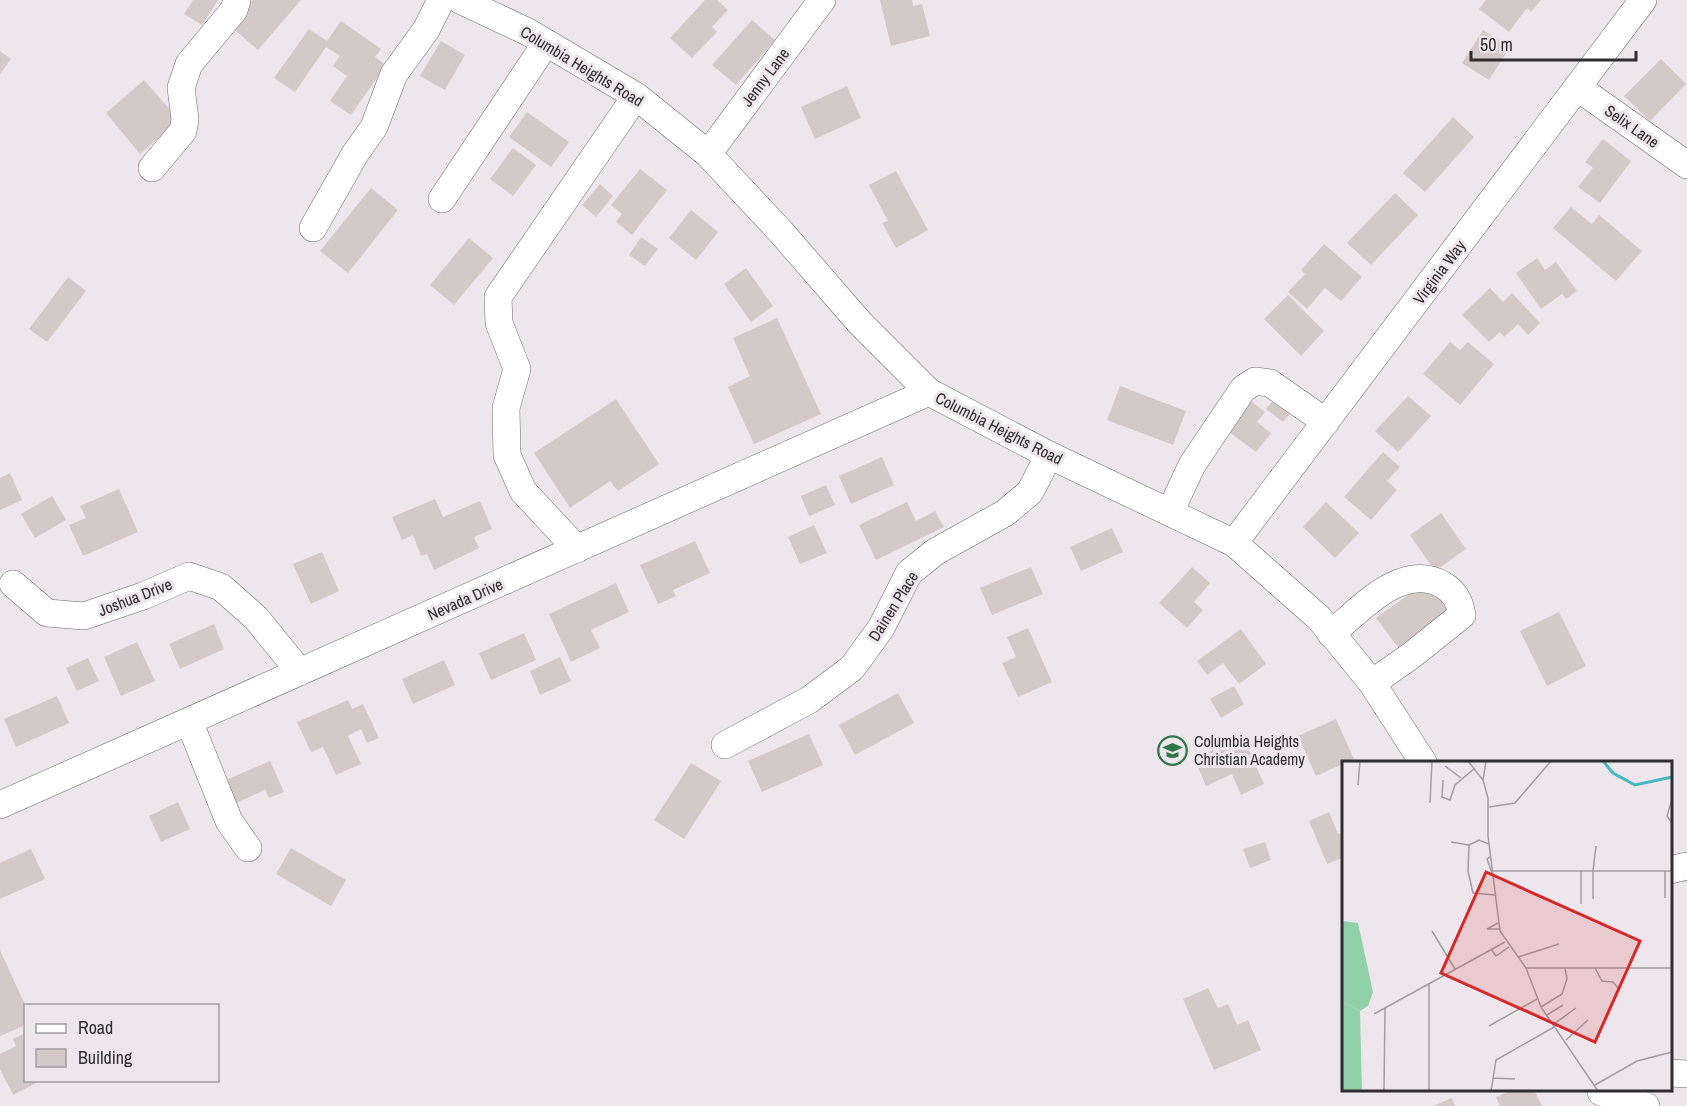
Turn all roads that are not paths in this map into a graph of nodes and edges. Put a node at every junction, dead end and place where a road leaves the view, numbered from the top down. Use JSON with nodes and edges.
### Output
{"nodes":[{"id":1,"x":237,"y":0,"type":"edge"},
{"id":2,"x":441,"y":0,"type":"edge"},
{"id":3,"x":460,"y":0,"type":"edge"},
{"id":4,"x":822,"y":0,"type":"edge"},
{"id":5,"x":1643,"y":0,"type":"edge"},
{"id":6,"x":546,"y":43,"type":"junction"},
{"id":7,"x":1577,"y":87,"type":"junction"},
{"id":8,"x":636,"y":96,"type":"junction"},
{"id":9,"x":708,"y":154,"type":"junction"},
{"id":10,"x":1687,"y":165,"type":"edge"},
{"id":11,"x":152,"y":168,"type":"dead end"},
{"id":12,"x":442,"y":199,"type":"dead end"},
{"id":13,"x":313,"y":228,"type":"dead end"},
{"id":14,"x":929,"y":392,"type":"junction"},
{"id":15,"x":1326,"y":422,"type":"junction"},
{"id":16,"x":1048,"y":455,"type":"junction"},
{"id":17,"x":1170,"y":512,"type":"junction"},
{"id":18,"x":1234,"y":543,"type":"junction"},
{"id":19,"x":577,"y":549,"type":"junction"},
{"id":20,"x":13,"y":584,"type":"dead end"},
{"id":21,"x":1331,"y":634,"type":"junction"},
{"id":22,"x":300,"y":672,"type":"junction"},
{"id":23,"x":1372,"y":683,"type":"junction"},
{"id":24,"x":189,"y":721,"type":"junction"},
{"id":25,"x":725,"y":745,"type":"dead end"},
{"id":26,"x":1422,"y":761,"type":"edge"},
{"id":27,"x":0,"y":805,"type":"edge"},
{"id":28,"x":248,"y":848,"type":"dead end"},
{"id":29,"x":1687,"y":866,"type":"edge"},
{"id":30,"x":1672,"y":870,"type":"edge"},
{"id":31,"x":1672,"y":1073,"type":"edge"},
{"id":32,"x":1687,"y":1074,"type":"edge"},
{"id":33,"x":1602,"y":1096,"type":"edge"},
{"id":34,"x":1646,"y":1106,"type":"edge"}],
"edges":[{"from":1,"to":11,"type":"street"},
{"from":2,"to":13,"type":"street"},
{"from":3,"to":6,"type":"street","name":"Columbia Heights Road"},
{"from":4,"to":9,"type":"street","name":"Jenny Lane"},
{"from":5,"to":7,"type":"street","name":"Virginia Way"},
{"from":6,"to":8,"type":"street","name":"Columbia Heights Road"},
{"from":6,"to":12,"type":"street"},
{"from":7,"to":10,"type":"street","name":"Selix Lane"},
{"from":7,"to":15,"type":"street","name":"Virginia Way"},
{"from":8,"to":9,"type":"street","name":"Columbia Heights Road"},
{"from":8,"to":19,"type":"street"},
{"from":9,"to":14,"type":"street","name":"Columbia Heights Road"},
{"from":14,"to":16,"type":"street","name":"Columbia Heights Road"},
{"from":14,"to":19,"type":"street","name":"Nevada Drive"},
{"from":15,"to":17,"type":"street"},
{"from":15,"to":18,"type":"street","name":"Virginia Way"},
{"from":16,"to":17,"type":"street","name":"Columbia Heights Road"},
{"from":16,"to":25,"type":"street","name":"Dainen Place"},
{"from":17,"to":18,"type":"street","name":"Columbia Heights Road"},
{"from":18,"to":21,"type":"street","name":"Columbia Heights Road"},
{"from":19,"to":22,"type":"street","name":"Nevada Drive"},
{"from":20,"to":22,"type":"street","name":"Joshua Drive"},
{"from":21,"to":23,"type":"street","name":"Columbia Heights Road"},
{"from":21,"to":23,"type":"street"},
{"from":22,"to":24,"type":"street","name":"Nevada Drive"},
{"from":23,"to":26,"type":"street","name":"Columbia Heights Road"},
{"from":24,"to":27,"type":"street","name":"Nevada Drive"},
{"from":24,"to":28,"type":"street"},
{"from":29,"to":30,"type":"street"},
{"from":31,"to":32,"type":"street"},
{"from":33,"to":34,"type":"street"}]}
